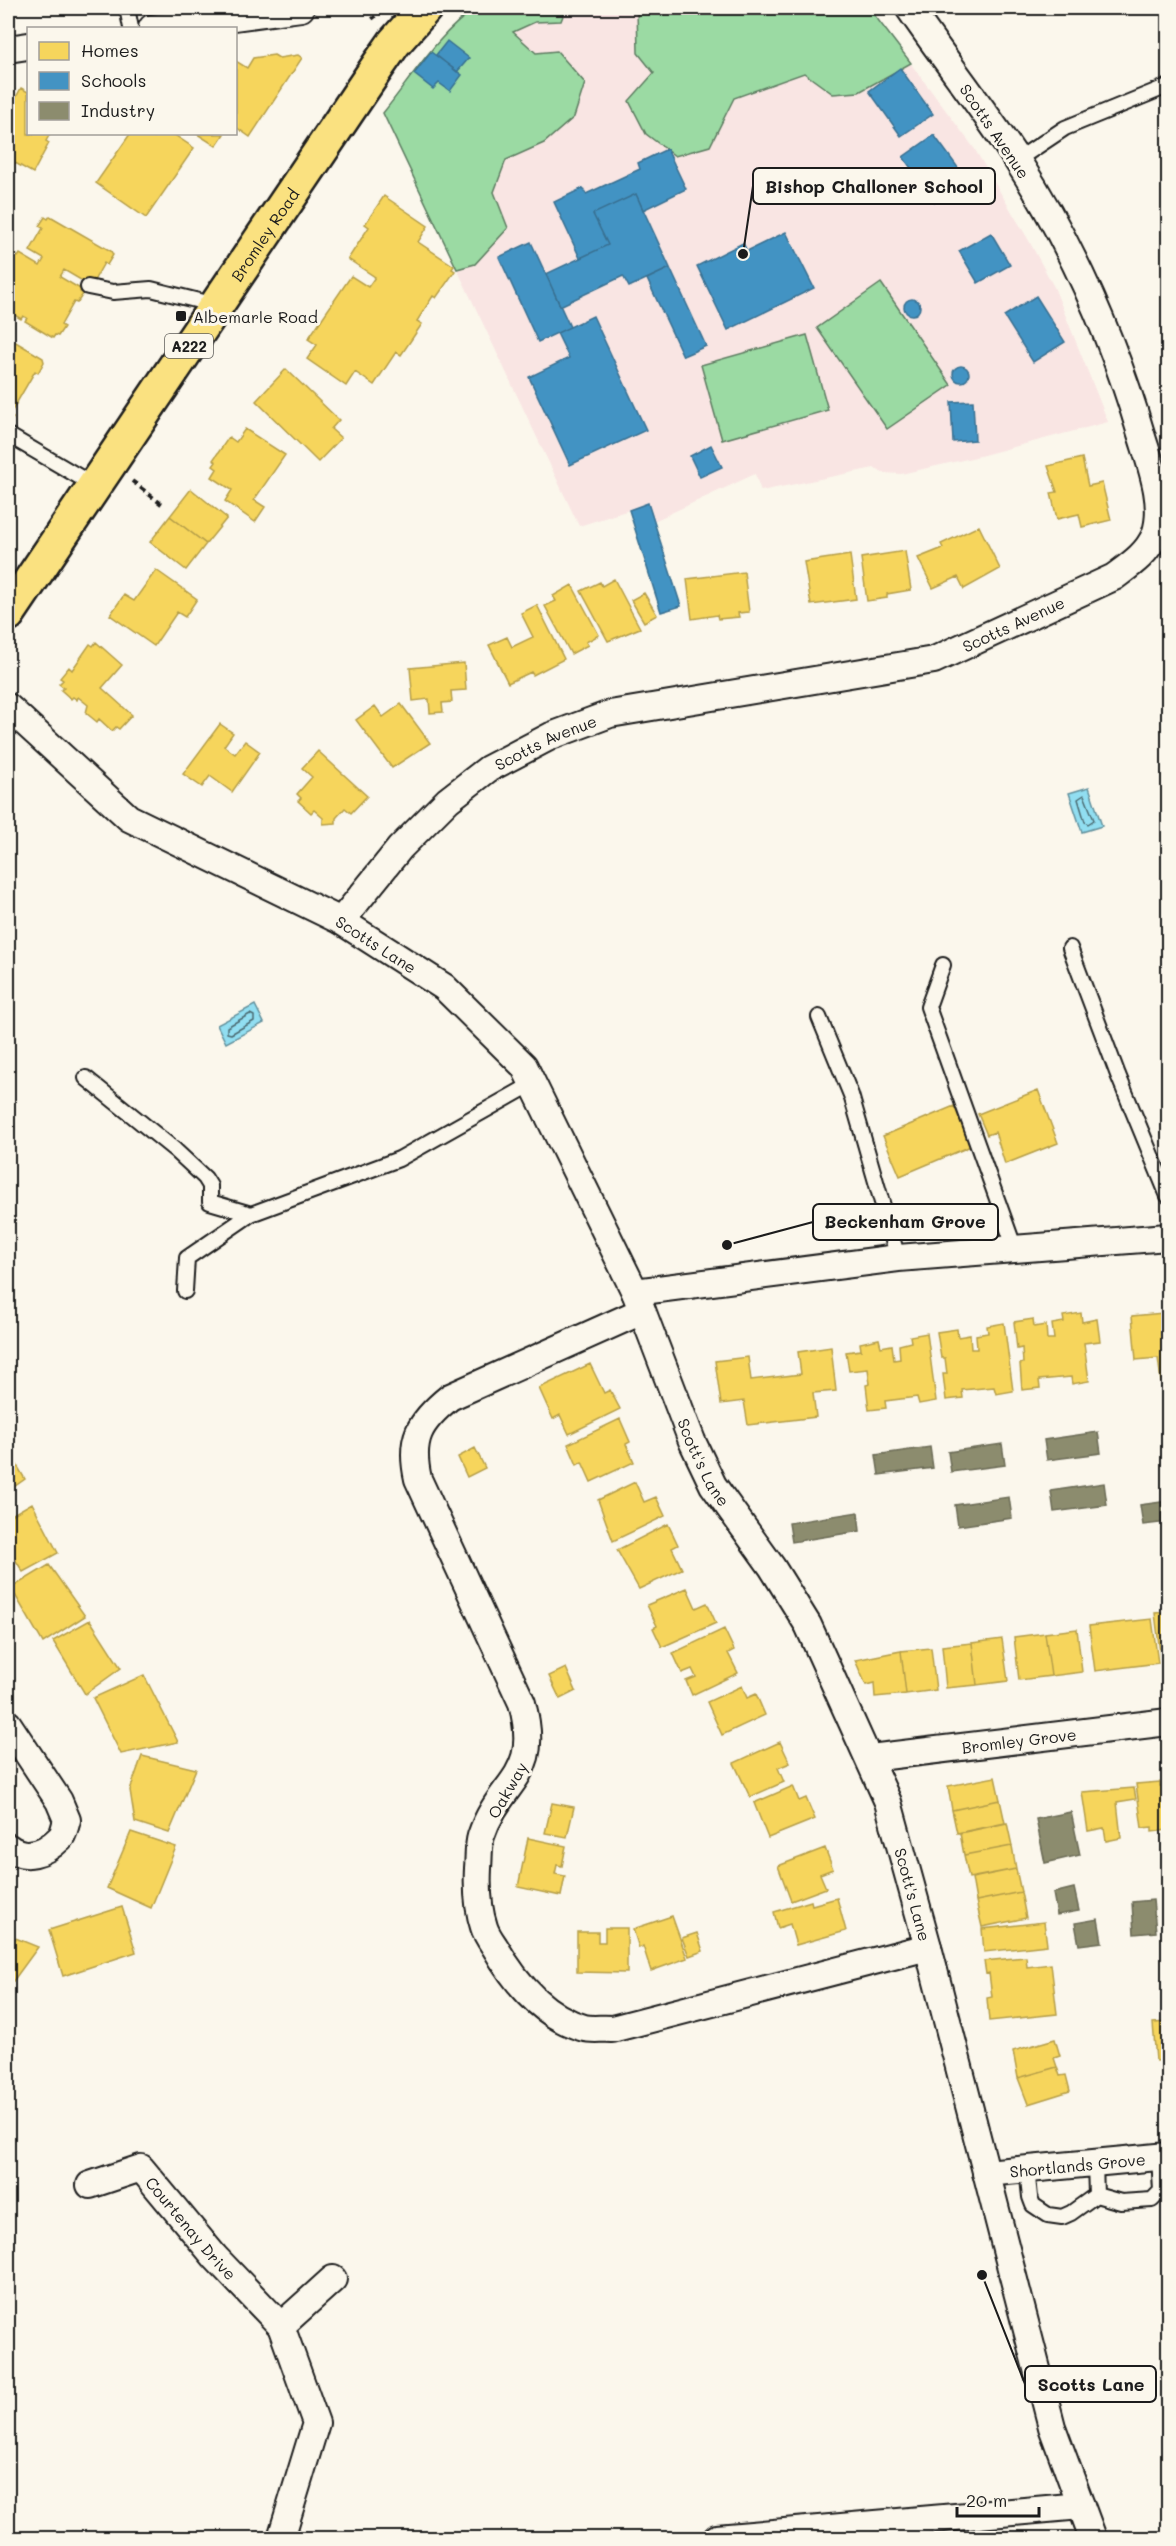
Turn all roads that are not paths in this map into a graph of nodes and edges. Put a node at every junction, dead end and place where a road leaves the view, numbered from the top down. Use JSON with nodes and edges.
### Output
{"nodes":[{"id":1,"x":127,"y":8,"type":"edge"},
{"id":2,"x":301,"y":8,"type":"edge"},
{"id":3,"x":425,"y":8,"type":"edge"},
{"id":4,"x":909,"y":8,"type":"edge"},
{"id":5,"x":226,"y":14,"type":"edge"},
{"id":6,"x":131,"y":27,"type":"edge"},
{"id":7,"x":157,"y":27,"type":"edge"},
{"id":8,"x":27,"y":46,"type":"edge"},
{"id":9,"x":8,"y":49,"type":"edge"},
{"id":10,"x":1168,"y":86,"type":"edge"},
{"id":11,"x":1017,"y":160,"type":"junction"},
{"id":12,"x":88,"y":287,"type":"dead end"},
{"id":13,"x":217,"y":305,"type":"junction"},
{"id":14,"x":8,"y":435,"type":"edge"},
{"id":15,"x":103,"y":475,"type":"junction"},
{"id":16,"x":8,"y":614,"type":"edge"},
{"id":17,"x":8,"y":707,"type":"edge"},
{"id":18,"x":341,"y":921,"type":"junction"},
{"id":19,"x":1070,"y":948,"type":"dead end"},
{"id":20,"x":943,"y":966,"type":"dead end"},
{"id":21,"x":819,"y":1017,"type":"dead end"},
{"id":22,"x":86,"y":1078,"type":"dead end"},
{"id":23,"x":532,"y":1084,"type":"junction"},
{"id":24,"x":1168,"y":1196,"type":"edge"},
{"id":25,"x":251,"y":1215,"type":"junction"},
{"id":26,"x":1168,"y":1237,"type":"edge"},
{"id":27,"x":1014,"y":1249,"type":"junction"},
{"id":28,"x":898,"y":1258,"type":"junction"},
{"id":29,"x":185,"y":1291,"type":"dead end"},
{"id":30,"x":638,"y":1301,"type":"junction"},
{"id":31,"x":1168,"y":1722,"type":"edge"},
{"id":32,"x":8,"y":1725,"type":"edge"},
{"id":33,"x":870,"y":1758,"type":"junction"},
{"id":34,"x":8,"y":1847,"type":"edge"},
{"id":35,"x":928,"y":1947,"type":"junction"},
{"id":36,"x":1164,"y":2156,"type":"edge"},
{"id":37,"x":1095,"y":2163,"type":"junction"},
{"id":38,"x":1027,"y":2169,"type":"junction"},
{"id":39,"x":986,"y":2173,"type":"junction"},
{"id":40,"x":90,"y":2186,"type":"dead end"},
{"id":41,"x":1096,"y":2195,"type":"junction"},
{"id":42,"x":333,"y":2279,"type":"dead end"},
{"id":43,"x":281,"y":2326,"type":"junction"},
{"id":44,"x":1081,"y":2506,"type":"junction"},
{"id":45,"x":281,"y":2538,"type":"edge"},
{"id":46,"x":717,"y":2538,"type":"edge"},
{"id":47,"x":1093,"y":2538,"type":"edge"}],
"edges":[{"from":1,"to":6,"type":"lane"},
{"from":2,"to":5,"type":"street"},
{"from":3,"to":13,"type":"main road","name":"Bromley Road","number":"A222"},
{"from":4,"to":11,"type":"street","name":"Scotts Avenue"},
{"from":5,"to":7,"type":"street"},
{"from":8,"to":9,"type":"street"},
{"from":10,"to":11,"type":"lane"},
{"from":11,"to":18,"type":"street","name":"Scotts Avenue"},
{"from":12,"to":13,"type":"lane"},
{"from":13,"to":15,"type":"main road","name":"Bromley Road","number":"A222"},
{"from":14,"to":15,"type":"lane"},
{"from":15,"to":16,"type":"main road","name":"Bromley Road","number":"A222"},
{"from":17,"to":18,"type":"street","name":"Scotts Lane"},
{"from":18,"to":23,"type":"street","name":"Scotts Lane"},
{"from":19,"to":24,"type":"lane"},
{"from":20,"to":27,"type":"lane"},
{"from":21,"to":28,"type":"lane"},
{"from":22,"to":25,"type":"lane"},
{"from":23,"to":25,"type":"lane"},
{"from":23,"to":30,"type":"street","name":"Scotts Lane"},
{"from":25,"to":29,"type":"lane"},
{"from":26,"to":27,"type":"street","name":"Oakway"},
{"from":27,"to":28,"type":"street","name":"Oakway"},
{"from":28,"to":30,"type":"street","name":"Oakway"},
{"from":30,"to":33,"type":"street","name":"Scott's Lane"},
{"from":30,"to":35,"type":"street","name":"Oakway"},
{"from":31,"to":33,"type":"street","name":"Bromley Grove"},
{"from":32,"to":34,"type":"street"},
{"from":33,"to":35,"type":"street","name":"Scott's Lane"},
{"from":35,"to":39,"type":"street","name":"Scott's Lane"},
{"from":36,"to":37,"type":"street","name":"Shortlands Grove"},
{"from":36,"to":41,"type":"lane"},
{"from":37,"to":38,"type":"street","name":"Shortlands Grove"},
{"from":37,"to":41,"type":"lane"},
{"from":38,"to":39,"type":"street","name":"Shortlands Grove"},
{"from":38,"to":41,"type":"lane"},
{"from":39,"to":44,"type":"street","name":"Scott's Lane"},
{"from":40,"to":43,"type":"street","name":"Courtenay Drive"},
{"from":42,"to":43,"type":"street"},
{"from":43,"to":45,"type":"street","name":"Courtenay Drive"},
{"from":44,"to":46,"type":"street"},
{"from":44,"to":47,"type":"street","name":"Scott's Lane"}]}
